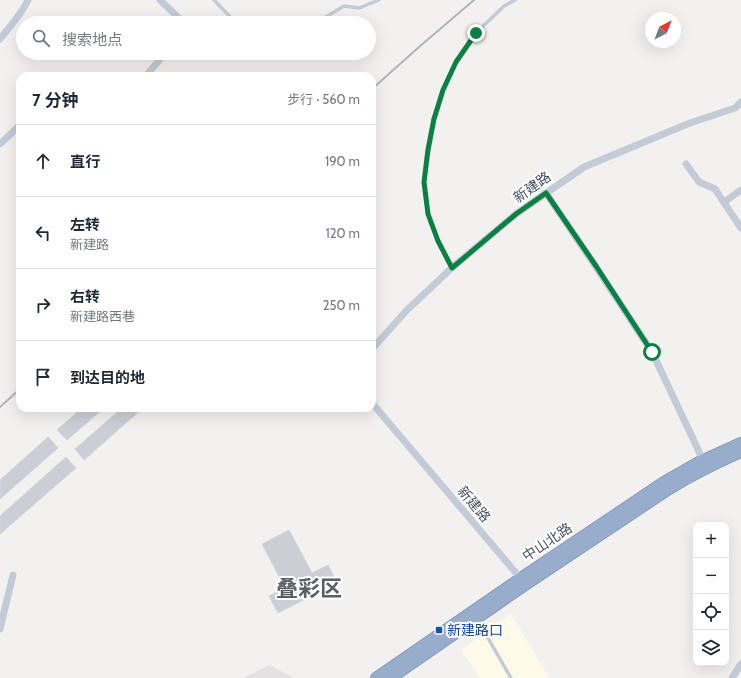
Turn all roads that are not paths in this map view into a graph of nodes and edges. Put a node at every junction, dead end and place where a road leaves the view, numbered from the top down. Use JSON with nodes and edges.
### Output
{"nodes":[{"id":1,"x":28,"y":0,"type":"edge"},
{"id":2,"x":160,"y":0,"type":"edge"},
{"id":3,"x":214,"y":0,"type":"edge"},
{"id":4,"x":379,"y":0,"type":"edge"},
{"id":5,"x":515,"y":0,"type":"edge"},
{"id":6,"x":18,"y":16,"type":"edge"},
{"id":7,"x":177,"y":16,"type":"edge"},
{"id":8,"x":229,"y":16,"type":"edge"},
{"id":9,"x":328,"y":16,"type":"edge"},
{"id":10,"x":16,"y":19,"type":"edge"},
{"id":11,"x":0,"y":39,"type":"edge"},
{"id":12,"x":159,"y":60,"type":"edge"},
{"id":13,"x":149,"y":72,"type":"edge"},
{"id":14,"x":741,"y":102,"type":"edge"},
{"id":15,"x":16,"y":129,"type":"edge"},
{"id":16,"x":0,"y":144,"type":"edge"},
{"id":17,"x":686,"y":164,"type":"dead end"},
{"id":18,"x":741,"y":190,"type":"edge"},
{"id":19,"x":546,"y":193,"type":"junction"},
{"id":20,"x":724,"y":202,"type":"junction"},
{"id":21,"x":741,"y":228,"type":"edge"},
{"id":22,"x":452,"y":268,"type":"junction"},
{"id":23,"x":376,"y":345,"type":"edge"},
{"id":24,"x":376,"y":408,"type":"edge"},
{"id":25,"x":741,"y":443,"type":"edge"},
{"id":26,"x":741,"y":452,"type":"edge"},
{"id":27,"x":703,"y":460,"type":"junction"},
{"id":28,"x":13,"y":575,"type":"dead end"},
{"id":29,"x":523,"y":581,"type":"junction"},
{"id":30,"x":477,"y":618,"type":"junction"},
{"id":31,"x":0,"y":629,"type":"edge"},
{"id":32,"x":741,"y":664,"type":"edge"},
{"id":33,"x":376,"y":678,"type":"edge"},
{"id":34,"x":391,"y":678,"type":"edge"},
{"id":35,"x":511,"y":678,"type":"edge"},
{"id":36,"x":732,"y":678,"type":"edge"}],
"edges":[{"from":1,"to":6,"type":"street"},
{"from":2,"to":7,"type":"street"},
{"from":3,"to":8,"type":"lane"},
{"from":4,"to":9,"type":"lane"},
{"from":5,"to":22,"type":"lane"},
{"from":10,"to":11,"type":"street"},
{"from":12,"to":13,"type":"street"},
{"from":14,"to":19,"type":"street","name":"新建路"},
{"from":15,"to":16,"type":"street"},
{"from":17,"to":20,"type":"street"},
{"from":18,"to":20,"type":"street"},
{"from":19,"to":22,"type":"street","name":"新建路"},
{"from":19,"to":27,"type":"street"},
{"from":20,"to":21,"type":"street"},
{"from":22,"to":23,"type":"street","name":"新建路"},
{"from":24,"to":29,"type":"street","name":"新建路"},
{"from":25,"to":27,"type":"highway","name":"中山北路"},
{"from":26,"to":29,"type":"highway","name":"中山北路"},
{"from":27,"to":29,"type":"highway","name":"中山北路"},
{"from":28,"to":31,"type":"street"},
{"from":29,"to":30,"type":"highway","name":"中山北路"},
{"from":29,"to":33,"type":"highway","name":"中山北路"},
{"from":30,"to":34,"type":"highway","name":"中山北路"},
{"from":30,"to":35,"type":"lane"},
{"from":32,"to":36,"type":"street"}]}
